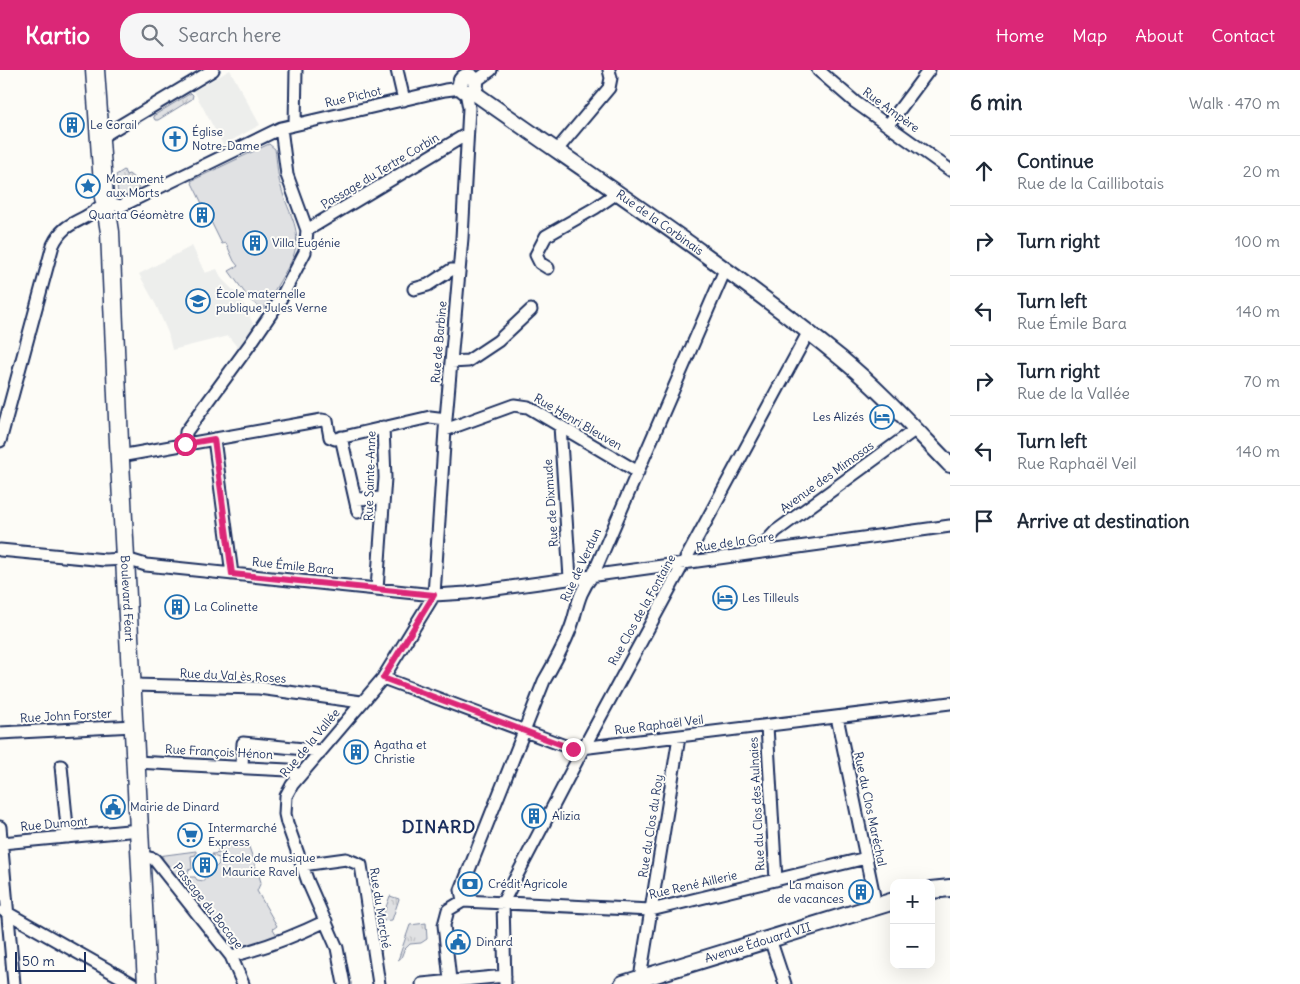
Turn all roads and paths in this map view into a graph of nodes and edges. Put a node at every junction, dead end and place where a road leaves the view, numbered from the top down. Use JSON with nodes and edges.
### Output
{"nodes":[{"id":1,"x":95,"y":70,"type":"edge"},
{"id":2,"x":213,"y":70,"type":"edge"},
{"id":3,"x":296,"y":70,"type":"edge"},
{"id":4,"x":397,"y":70,"type":"edge"},
{"id":5,"x":491,"y":70,"type":"edge"},
{"id":6,"x":609,"y":70,"type":"edge"},
{"id":7,"x":818,"y":70,"type":"edge"},
{"id":8,"x":929,"y":70,"type":"edge"},
{"id":9,"x":467,"y":83,"type":"edge"},
{"id":10,"x":404,"y":100,"type":"junction"},
{"id":11,"x":295,"y":124,"type":"junction"},
{"id":12,"x":888,"y":125,"type":"junction"},
{"id":13,"x":281,"y":128,"type":"junction"},
{"id":14,"x":467,"y":134,"type":"junction"},
{"id":15,"x":101,"y":145,"type":"junction"},
{"id":16,"x":556,"y":151,"type":"junction"},
{"id":17,"x":950,"y":170,"type":"edge"},
{"id":18,"x":617,"y":194,"type":"junction"},
{"id":19,"x":105,"y":203,"type":"junction"},
{"id":20,"x":307,"y":230,"type":"junction"},
{"id":21,"x":548,"y":268,"type":"dead end"},
{"id":22,"x":459,"y":270,"type":"junction"},
{"id":23,"x":725,"y":270,"type":"junction"},
{"id":24,"x":414,"y":289,"type":"dead end"},
{"id":25,"x":531,"y":310,"type":"dead end"},
{"id":26,"x":808,"y":333,"type":"junction"},
{"id":27,"x":451,"y":362,"type":"junction"},
{"id":28,"x":446,"y":424,"type":"junction"},
{"id":29,"x":560,"y":426,"type":"junction"},
{"id":30,"x":383,"y":427,"type":"junction"},
{"id":31,"x":916,"y":429,"type":"junction"},
{"id":32,"x":341,"y":437,"type":"junction"},
{"id":33,"x":214,"y":439,"type":"junction"},
{"id":34,"x":0,"y":441,"type":"edge"},
{"id":35,"x":185,"y":444,"type":"junction"},
{"id":36,"x":120,"y":456,"type":"junction"},
{"id":37,"x":950,"y":465,"type":"edge"},
{"id":38,"x":638,"y":472,"type":"junction"},
{"id":39,"x":383,"y":498,"type":"junction"},
{"id":40,"x":355,"y":499,"type":"junction"},
{"id":41,"x":358,"y":512,"type":"dead end"},
{"id":42,"x":950,"y":526,"type":"edge"},
{"id":43,"x":0,"y":550,"type":"edge"},
{"id":44,"x":760,"y":552,"type":"junction"},
{"id":45,"x":126,"y":559,"type":"junction"},
{"id":46,"x":684,"y":563,"type":"junction"},
{"id":47,"x":232,"y":574,"type":"junction"},
{"id":48,"x":593,"y":575,"type":"junction"},
{"id":49,"x":570,"y":578,"type":"junction"},
{"id":50,"x":377,"y":589,"type":"junction"},
{"id":51,"x":434,"y":595,"type":"junction"},
{"id":52,"x":383,"y":678,"type":"junction"},
{"id":53,"x":132,"y":685,"type":"junction"},
{"id":54,"x":362,"y":702,"type":"junction"},
{"id":55,"x":950,"y":703,"type":"edge"},
{"id":56,"x":837,"y":717,"type":"junction"},
{"id":57,"x":134,"y":726,"type":"junction"},
{"id":58,"x":767,"y":726,"type":"junction"},
{"id":59,"x":525,"y":732,"type":"junction"},
{"id":60,"x":0,"y":734,"type":"edge"},
{"id":61,"x":679,"y":737,"type":"junction"},
{"id":62,"x":583,"y":749,"type":"junction"},
{"id":63,"x":319,"y":754,"type":"junction"},
{"id":64,"x":136,"y":762,"type":"junction"},
{"id":65,"x":61,"y":766,"type":"dead end"},
{"id":66,"x":242,"y":767,"type":"junction"},
{"id":67,"x":299,"y":775,"type":"junction"},
{"id":68,"x":0,"y":827,"type":"edge"},
{"id":69,"x":139,"y":830,"type":"junction"},
{"id":70,"x":68,"y":837,"type":"junction"},
{"id":71,"x":2,"y":843,"type":"junction"},
{"id":72,"x":141,"y":856,"type":"junction"},
{"id":73,"x":866,"y":858,"type":"junction"},
{"id":74,"x":302,"y":866,"type":"junction"},
{"id":75,"x":776,"y":880,"type":"junction"},
{"id":76,"x":950,"y":888,"type":"edge"},
{"id":77,"x":935,"y":890,"type":"edge"},
{"id":78,"x":463,"y":901,"type":"junction"},
{"id":79,"x":504,"y":902,"type":"junction"},
{"id":80,"x":890,"y":902,"type":"edge"},
{"id":81,"x":876,"y":906,"type":"junction"},
{"id":82,"x":651,"y":910,"type":"junction"},
{"id":83,"x":4,"y":911,"type":"edge"},
{"id":84,"x":326,"y":921,"type":"junction"},
{"id":85,"x":770,"y":939,"type":"junction"},
{"id":86,"x":231,"y":956,"type":"junction"},
{"id":87,"x":505,"y":980,"type":"edge"},
{"id":88,"x":640,"y":981,"type":"edge"},
{"id":89,"x":446,"y":982,"type":"edge"},
{"id":90,"x":14,"y":984,"type":"edge"},
{"id":91,"x":133,"y":984,"type":"edge"},
{"id":92,"x":147,"y":984,"type":"edge"},
{"id":93,"x":243,"y":984,"type":"edge"},
{"id":94,"x":344,"y":984,"type":"edge"},
{"id":95,"x":379,"y":984,"type":"edge"},
{"id":96,"x":422,"y":984,"type":"edge"},
{"id":97,"x":623,"y":984,"type":"edge"},
{"id":98,"x":785,"y":984,"type":"edge"}],
"edges":[{"from":1,"to":15,"type":"main road","name":"Boulevard Féart"},
{"from":2,"to":15,"type":"street"},
{"from":3,"to":11,"type":"street"},
{"from":4,"to":10,"type":"street"},
{"from":5,"to":9,"type":"street","name":"Rue Pichot"},
{"from":6,"to":16,"type":"street"},
{"from":7,"to":12,"type":"street","name":"Rue Ampère"},
{"from":8,"to":12,"type":"street"},
{"from":9,"to":10,"type":"street","name":"Rue Pichot"},
{"from":9,"to":14,"type":"street","name":"Rue de Barbine"},
{"from":9,"to":16,"type":"street","name":"Rue de la Corbinais"},
{"from":10,"to":11,"type":"street","name":"Rue Pichot"},
{"from":11,"to":13,"type":"street","name":"Rue Pichot"},
{"from":12,"to":17,"type":"street","name":"Rue Ampère"},
{"from":13,"to":19,"type":"street","name":"Rue Pichot"},
{"from":13,"to":20,"type":"street"},
{"from":14,"to":20,"type":"street","name":"Passage du Tertre Corbin"},
{"from":14,"to":22,"type":"street","name":"Rue de Barbine"},
{"from":15,"to":19,"type":"main road","name":"Boulevard Féart"},
{"from":16,"to":18,"type":"street","name":"Rue de la Corbinais"},
{"from":18,"to":21,"type":"street"},
{"from":18,"to":23,"type":"street","name":"Rue de la Corbinais"},
{"from":19,"to":34,"type":"street","name":"Rue Pichot"},
{"from":19,"to":36,"type":"main road","name":"Boulevard Féart"},
{"from":20,"to":35,"type":"street"},
{"from":22,"to":24,"type":"street"},
{"from":22,"to":27,"type":"street","name":"Rue de Barbine"},
{"from":23,"to":26,"type":"street","name":"Rue de la Corbinais"},
{"from":23,"to":38,"type":"street","name":"Rue de Verdun"},
{"from":25,"to":27,"type":"street"},
{"from":26,"to":31,"type":"street","name":"Rue de la Corbinais"},
{"from":26,"to":46,"type":"street","name":"Rue Clos de la Fontaine"},
{"from":27,"to":28,"type":"street","name":"Rue de Barbine"},
{"from":28,"to":29,"type":"street","name":"Rue Henri Bleuven"},
{"from":28,"to":30,"type":"street","name":"Rue Sainte-Anne"},
{"from":28,"to":51,"type":"street","name":"Rue de Barbine"},
{"from":29,"to":38,"type":"street","name":"Rue Henri Bleuven"},
{"from":29,"to":49,"type":"street","name":"Rue de Dixmude"},
{"from":30,"to":32,"type":"street"},
{"from":30,"to":39,"type":"street","name":"Rue Sainte-Anne"},
{"from":31,"to":37,"type":"street","name":"Rue de la Corbinais"},
{"from":31,"to":44,"type":"street","name":"Avenue des Mimosas"},
{"from":32,"to":33,"type":"street"},
{"from":32,"to":40,"type":"street"},
{"from":33,"to":35,"type":"street"},
{"from":33,"to":47,"type":"street"},
{"from":35,"to":36,"type":"street"},
{"from":36,"to":45,"type":"main road","name":"Boulevard Féart"},
{"from":38,"to":48,"type":"street","name":"Rue de Verdun"},
{"from":39,"to":40,"type":"street"},
{"from":39,"to":50,"type":"street","name":"Rue Sainte-Anne"},
{"from":40,"to":41,"type":"street"},
{"from":42,"to":44,"type":"street","name":"Rue de la Gare"},
{"from":43,"to":45,"type":"street","name":"Rue Émile Bara"},
{"from":44,"to":46,"type":"street","name":"Rue de la Gare"},
{"from":45,"to":47,"type":"street","name":"Rue Émile Bara"},
{"from":45,"to":53,"type":"main road","name":"Boulevard Féart"},
{"from":46,"to":48,"type":"street","name":"Rue de la Gare"},
{"from":46,"to":62,"type":"street","name":"Rue Clos de la Fontaine"},
{"from":47,"to":50,"type":"street","name":"Rue Émile Bara"},
{"from":48,"to":49,"type":"street","name":"Rue de la Gare"},
{"from":48,"to":59,"type":"street","name":"Rue de Verdun"},
{"from":49,"to":51,"type":"street","name":"Rue de la Gare"},
{"from":50,"to":51,"type":"street","name":"Rue Émile Bara"},
{"from":51,"to":52,"type":"street","name":"Rue de la Vallée"},
{"from":52,"to":54,"type":"street","name":"Rue de la Vallée"},
{"from":52,"to":59,"type":"street","name":"Rue Raphaël Veil"},
{"from":53,"to":54,"type":"street","name":"Rue du Val ès Roses"},
{"from":53,"to":57,"type":"main road","name":"Boulevard Féart"},
{"from":54,"to":63,"type":"street","name":"Rue de la Vallée"},
{"from":55,"to":56,"type":"street","name":"Rue Raphaël Veil"},
{"from":56,"to":58,"type":"street","name":"Rue Raphaël Veil"},
{"from":56,"to":73,"type":"street","name":"Rue du Clos Maréchal"},
{"from":57,"to":60,"type":"street","name":"Rue John Forster"},
{"from":57,"to":64,"type":"main road","name":"Boulevard Féart"},
{"from":58,"to":61,"type":"street","name":"Rue Raphaël Veil"},
{"from":58,"to":75,"type":"street","name":"Rue du Clos des Aulnaies"},
{"from":59,"to":62,"type":"street","name":"Rue Raphaël Veil"},
{"from":59,"to":78,"type":"street","name":"Rue de Verdun"},
{"from":61,"to":62,"type":"street","name":"Rue Raphaël Veil"},
{"from":61,"to":82,"type":"street","name":"Rue du Clos du Roy"},
{"from":62,"to":79,"type":"street","name":"Rue Clos de la Fontaine"},
{"from":63,"to":66,"type":"street"},
{"from":63,"to":67,"type":"street","name":"Rue de la Vallée"},
{"from":64,"to":66,"type":"street","name":"Rue François Hénon"},
{"from":64,"to":69,"type":"main road","name":"Boulevard Féart"},
{"from":65,"to":70,"type":"street"},
{"from":66,"to":67,"type":"street","name":"Rue François Hénon"},
{"from":67,"to":74,"type":"street","name":"Rue de la Vallée"},
{"from":68,"to":71,"type":"street"},
{"from":69,"to":70,"type":"street","name":"Rue Dumont"},
{"from":69,"to":72,"type":"main road","name":"Boulevard Féart"},
{"from":70,"to":71,"type":"street","name":"Rue Dumont"},
{"from":71,"to":83,"type":"street"},
{"from":72,"to":86,"type":"street","name":"Passage du Bocage"},
{"from":72,"to":92,"type":"main road","name":"Boulevard Féart"},
{"from":73,"to":75,"type":"street","name":"Rue René Aillerie"},
{"from":73,"to":81,"type":"street","name":"Rue du Clos Maréchal"},
{"from":74,"to":84,"type":"street","name":"Rue de la Vallée"},
{"from":74,"to":95,"type":"street","name":"Rue du Marché"},
{"from":75,"to":82,"type":"street","name":"Rue René Aillerie"},
{"from":76,"to":77,"type":"main road"},
{"from":78,"to":79,"type":"street","name":"Rue René Aillerie"},
{"from":78,"to":89,"type":"street"},
{"from":79,"to":82,"type":"street","name":"Rue René Aillerie"},
{"from":79,"to":87,"type":"street"},
{"from":80,"to":81,"type":"main road","name":"Avenue Édouard VII"},
{"from":81,"to":85,"type":"main road","name":"Avenue Édouard VII"},
{"from":82,"to":88,"type":"street","name":"Rue du Clos du Roy"},
{"from":83,"to":90,"type":"street"},
{"from":83,"to":91,"type":"street"},
{"from":84,"to":86,"type":"street"},
{"from":84,"to":94,"type":"street","name":"Rue de la Vallée"},
{"from":85,"to":88,"type":"main road","name":"Avenue Édouard VII"},
{"from":85,"to":98,"type":"street"},
{"from":86,"to":93,"type":"street","name":"Passage du Bocage"},
{"from":87,"to":89,"type":"street"},
{"from":88,"to":97,"type":"main road","name":"Avenue Édouard VII"},
{"from":89,"to":96,"type":"street"}]}
